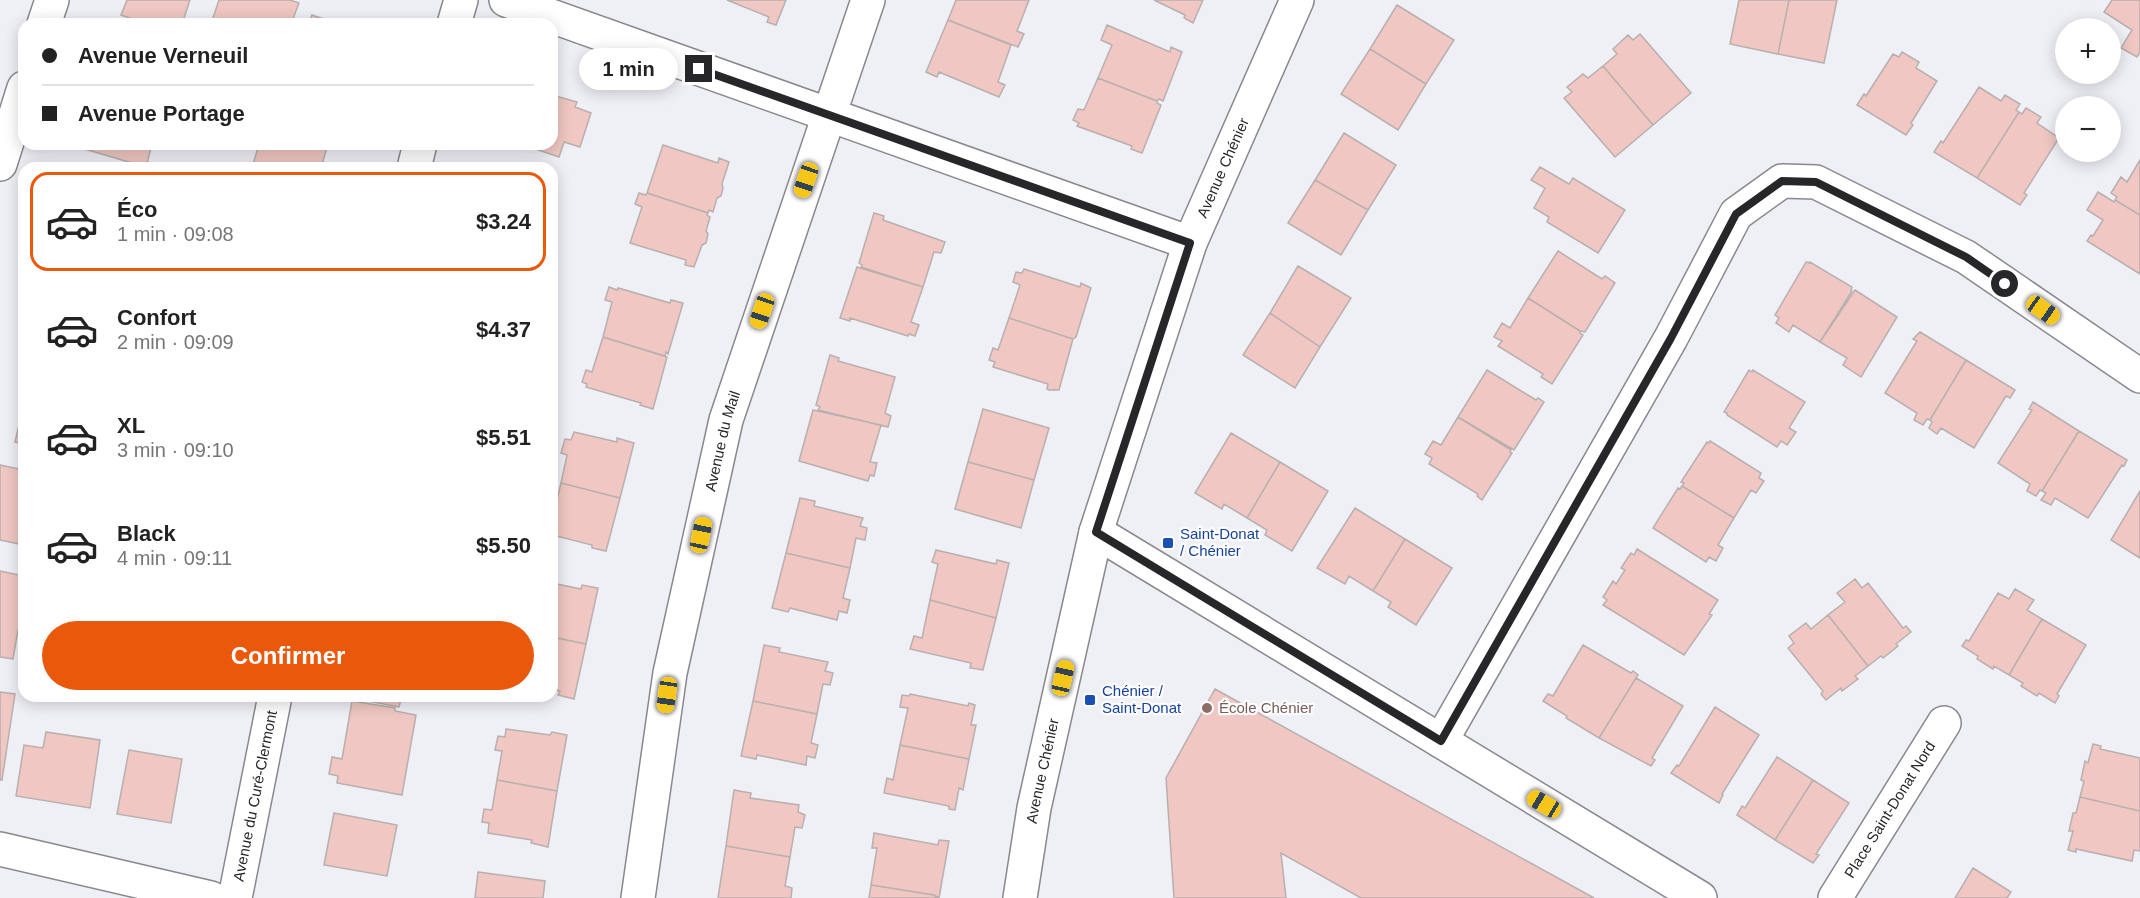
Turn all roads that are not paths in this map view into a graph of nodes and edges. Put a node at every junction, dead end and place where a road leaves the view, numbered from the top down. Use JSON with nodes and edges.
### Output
{"nodes":[{"id":1,"x":52,"y":0,"type":"edge"},
{"id":2,"x":461,"y":0,"type":"edge"},
{"id":3,"x":506,"y":0,"type":"edge"},
{"id":4,"x":868,"y":0,"type":"edge"},
{"id":5,"x":1297,"y":0,"type":"edge"},
{"id":6,"x":46,"y":18,"type":"edge"},
{"id":7,"x":456,"y":18,"type":"edge"},
{"id":8,"x":556,"y":18,"type":"edge"},
{"id":9,"x":558,"y":19,"type":"edge"},
{"id":10,"x":18,"y":107,"type":"edge"},
{"id":11,"x":828,"y":115,"type":"junction"},
{"id":12,"x":0,"y":164,"type":"edge"},
{"id":13,"x":1190,"y":243,"type":"junction"},
{"id":14,"x":2140,"y":376,"type":"edge"},
{"id":15,"x":1096,"y":532,"type":"junction"},
{"id":16,"x":274,"y":702,"type":"edge"},
{"id":17,"x":1944,"y":723,"type":"dead end"},
{"id":18,"x":1441,"y":741,"type":"junction"},
{"id":19,"x":0,"y":849,"type":"edge"},
{"id":20,"x":212,"y":898,"type":"edge"},
{"id":21,"x":235,"y":898,"type":"edge"},
{"id":22,"x":638,"y":898,"type":"edge"},
{"id":23,"x":1020,"y":898,"type":"edge"},
{"id":24,"x":1700,"y":898,"type":"edge"},
{"id":25,"x":1835,"y":898,"type":"edge"}],
"edges":[{"from":1,"to":6,"type":"street"},
{"from":2,"to":7,"type":"street"},
{"from":3,"to":8,"type":"street"},
{"from":4,"to":11,"type":"street","name":"Avenue du Mail"},
{"from":5,"to":13,"type":"street","name":"Avenue Chénier"},
{"from":9,"to":11,"type":"street"},
{"from":10,"to":12,"type":"street"},
{"from":11,"to":13,"type":"street"},
{"from":11,"to":22,"type":"street","name":"Avenue du Mail"},
{"from":13,"to":15,"type":"street","name":"Avenue Chénier"},
{"from":14,"to":18,"type":"street"},
{"from":15,"to":18,"type":"street"},
{"from":15,"to":23,"type":"street","name":"Avenue Chénier"},
{"from":16,"to":21,"type":"street","name":"Avenue du Curé-Clermont"},
{"from":17,"to":25,"type":"street","name":"Place Saint-Donat Nord"},
{"from":18,"to":24,"type":"street"},
{"from":19,"to":20,"type":"street"}]}
